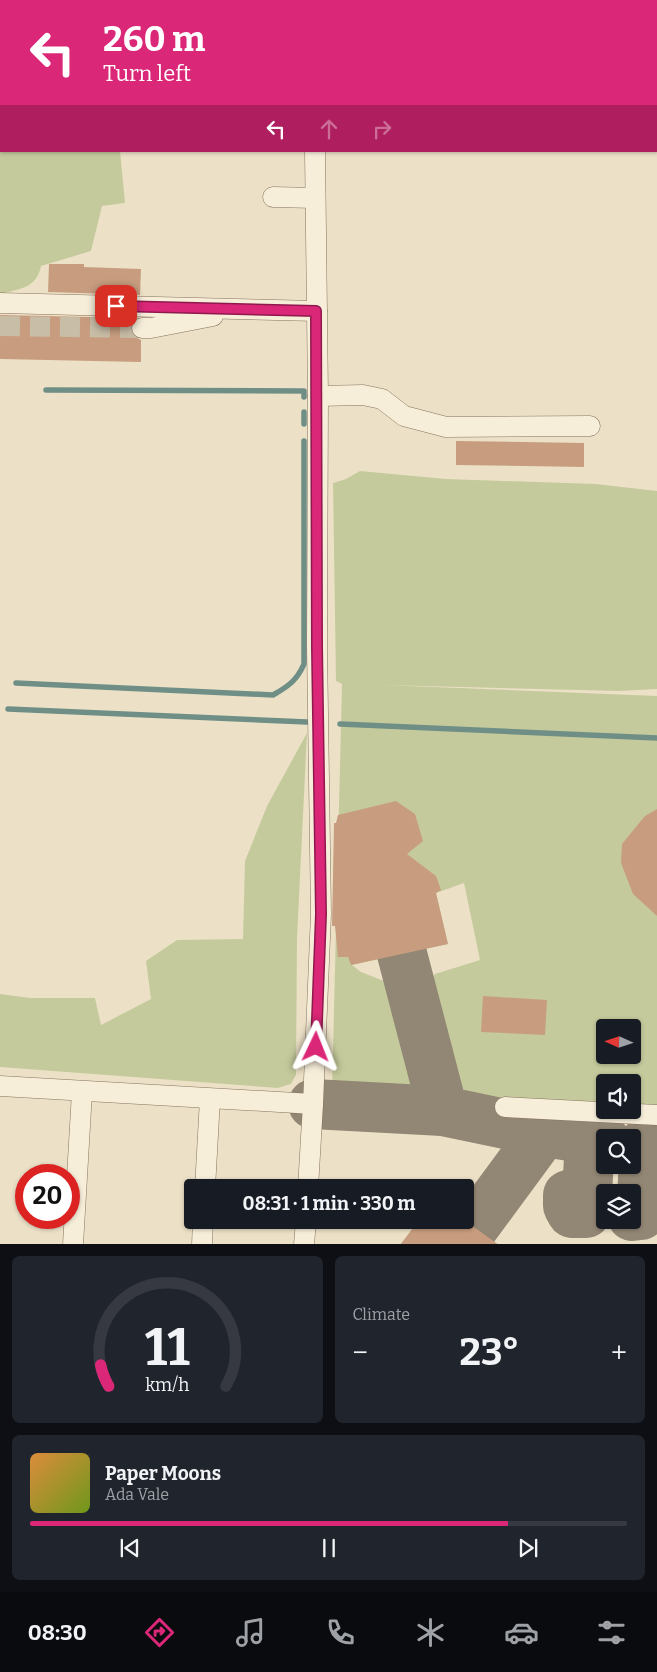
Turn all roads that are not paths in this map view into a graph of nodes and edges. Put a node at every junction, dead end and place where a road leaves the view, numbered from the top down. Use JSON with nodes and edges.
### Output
{"nodes":[{"id":1,"x":315,"y":152,"type":"edge"},
{"id":2,"x":273,"y":197,"type":"dead end"},
{"id":3,"x":315,"y":198,"type":"junction"},
{"id":4,"x":0,"y":302,"type":"edge"},
{"id":5,"x":251,"y":309,"type":"junction"},
{"id":6,"x":316,"y":311,"type":"junction"},
{"id":7,"x":142,"y":328,"type":"tunnel mouth"},
{"id":8,"x":318,"y":396,"type":"junction"},
{"id":9,"x":590,"y":426,"type":"dead end"},
{"id":10,"x":0,"y":1086,"type":"edge"},
{"id":11,"x":82,"y":1092,"type":"junction"},
{"id":12,"x":210,"y":1099,"type":"junction"},
{"id":13,"x":313,"y":1104,"type":"junction"},
{"id":14,"x":505,"y":1107,"type":"dead end"},
{"id":15,"x":657,"y":1115,"type":"edge"},
{"id":16,"x":206,"y":1179,"type":"edge"},
{"id":17,"x":309,"y":1179,"type":"edge"},
{"id":18,"x":203,"y":1229,"type":"edge"},
{"id":19,"x":305,"y":1229,"type":"edge"},
{"id":20,"x":73,"y":1244,"type":"edge"},
{"id":21,"x":202,"y":1244,"type":"edge"},
{"id":22,"x":304,"y":1244,"type":"edge"}],
"edges":[{"from":1,"to":3,"type":"lane"},
{"from":2,"to":3,"type":"lane"},
{"from":3,"to":6,"type":"lane"},
{"from":4,"to":5,"type":"lane"},
{"from":5,"to":6,"type":"lane"},
{"from":5,"to":7,"type":"lane"},
{"from":6,"to":8,"type":"lane"},
{"from":8,"to":9,"type":"lane"},
{"from":8,"to":13,"type":"lane"},
{"from":10,"to":11,"type":"lane"},
{"from":11,"to":12,"type":"lane"},
{"from":11,"to":20,"type":"lane"},
{"from":12,"to":13,"type":"lane"},
{"from":12,"to":16,"type":"lane"},
{"from":13,"to":17,"type":"lane"},
{"from":14,"to":15,"type":"lane"},
{"from":18,"to":21,"type":"lane"},
{"from":19,"to":22,"type":"lane"}]}
